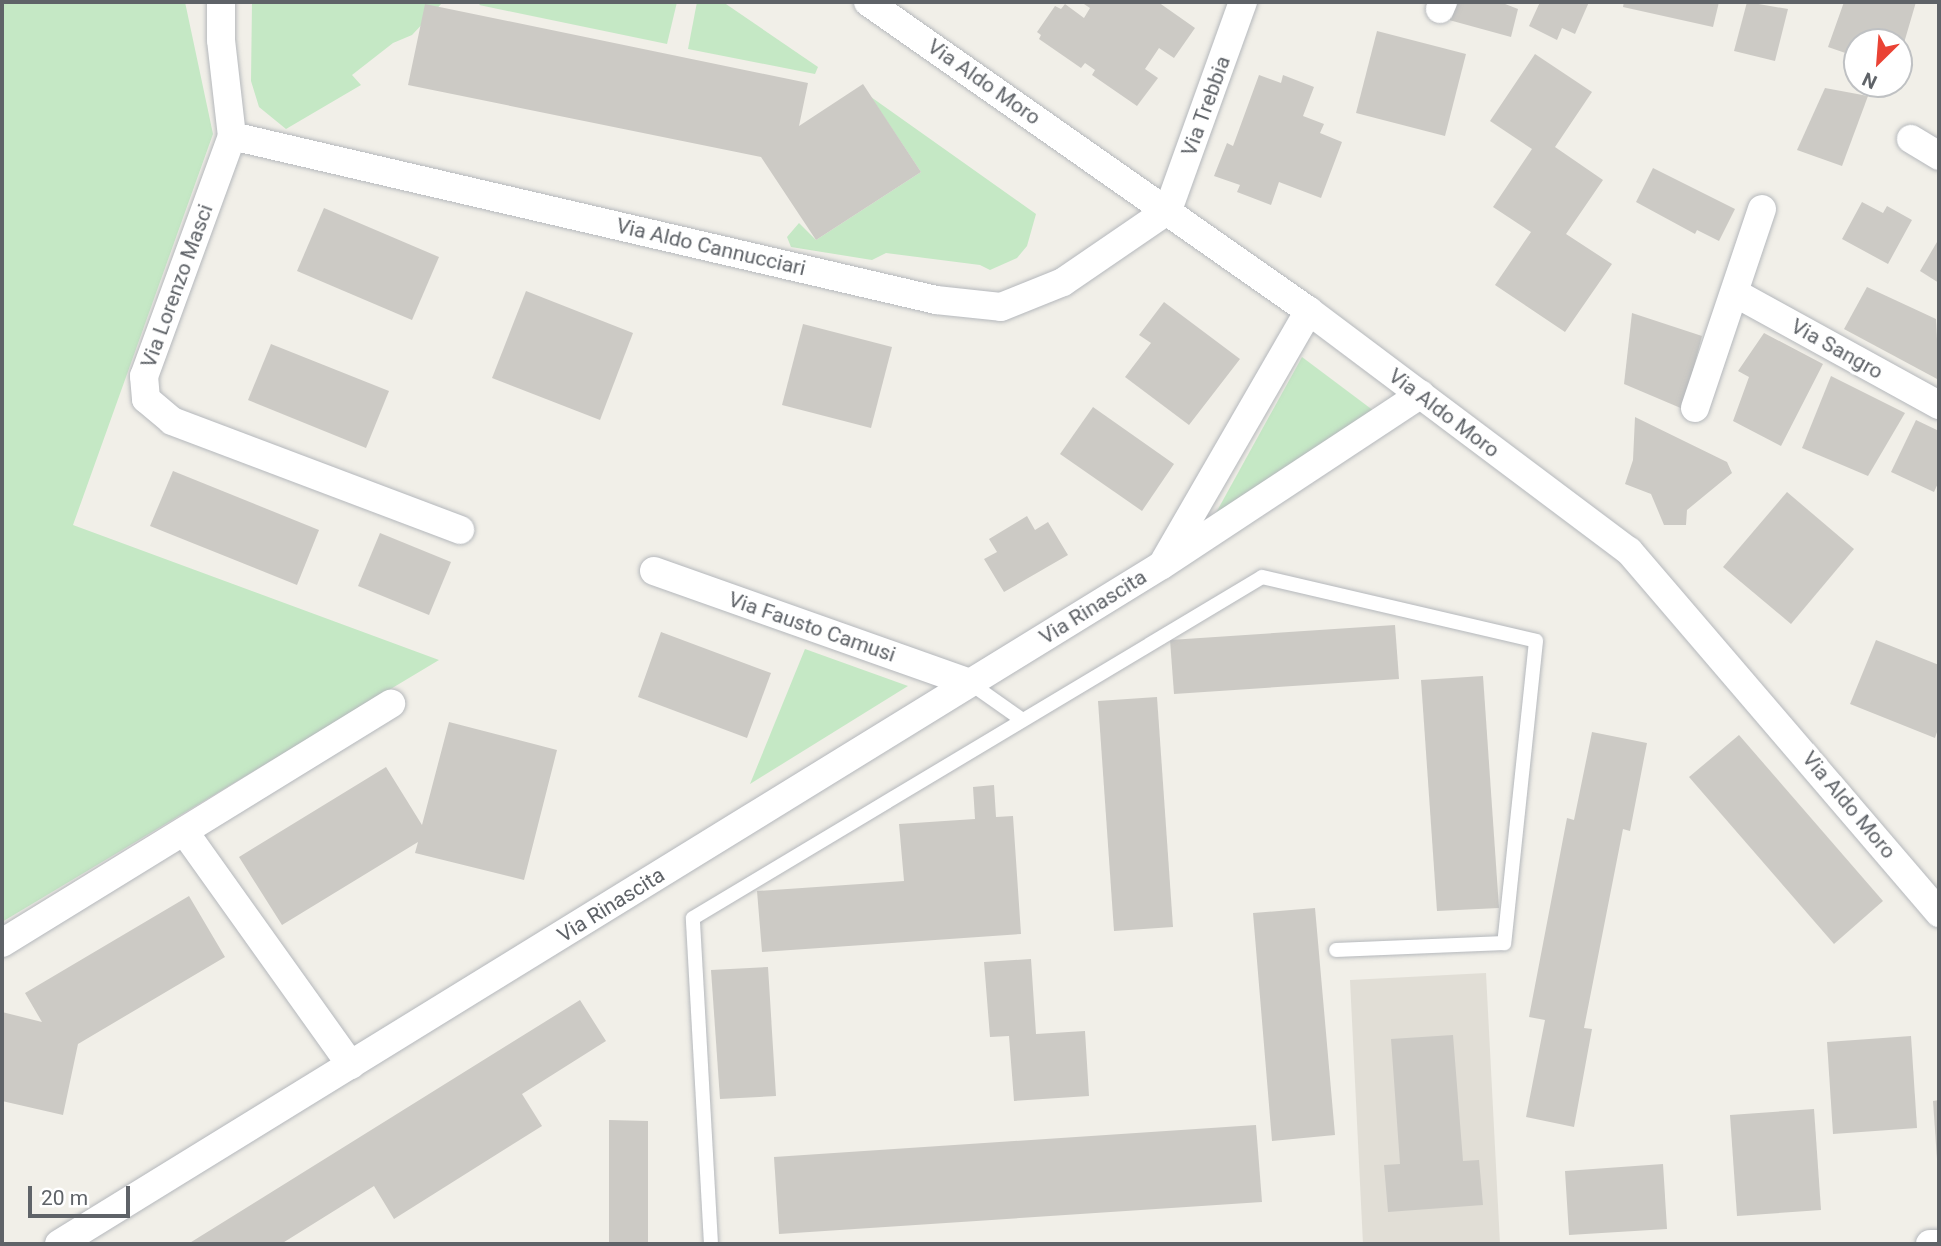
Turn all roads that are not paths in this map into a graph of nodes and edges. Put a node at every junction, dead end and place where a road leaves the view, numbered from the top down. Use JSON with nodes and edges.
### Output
{"nodes":[{"id":1,"x":221,"y":2,"type":"edge"},
{"id":2,"x":868,"y":2,"type":"edge"},
{"id":3,"x":1243,"y":2,"type":"edge"},
{"id":4,"x":232,"y":136,"type":"junction"},
{"id":5,"x":1911,"y":139,"type":"dead end"},
{"id":6,"x":1939,"y":156,"type":"edge"},
{"id":7,"x":1762,"y":209,"type":"dead end"},
{"id":8,"x":1168,"y":210,"type":"junction"},
{"id":9,"x":1735,"y":293,"type":"junction"},
{"id":10,"x":1309,"y":311,"type":"junction"},
{"id":11,"x":1421,"y":394,"type":"junction"},
{"id":12,"x":1939,"y":405,"type":"edge"},
{"id":13,"x":1695,"y":408,"type":"dead end"},
{"id":14,"x":460,"y":530,"type":"dead end"},
{"id":15,"x":1162,"y":565,"type":"junction"},
{"id":16,"x":654,"y":571,"type":"dead end"},
{"id":17,"x":970,"y":683,"type":"junction"},
{"id":18,"x":391,"y":704,"type":"dead end"},
{"id":19,"x":1021,"y":719,"type":"junction"},
{"id":20,"x":186,"y":834,"type":"junction"},
{"id":21,"x":1939,"y":913,"type":"edge"},
{"id":22,"x":2,"y":943,"type":"edge"},
{"id":23,"x":1336,"y":950,"type":"dead end"},
{"id":24,"x":351,"y":1065,"type":"junction"},
{"id":25,"x":59,"y":1244,"type":"edge"},
{"id":26,"x":711,"y":1244,"type":"edge"},
{"id":27,"x":1930,"y":1244,"type":"edge"},
{"id":28,"x":1939,"y":1244,"type":"edge"}],
"edges":[{"from":1,"to":4,"type":"street","name":"Via Lorenzo Masci"},
{"from":2,"to":8,"type":"street","name":"Via Aldo Moro"},
{"from":3,"to":8,"type":"street","name":"Via Trebbia"},
{"from":4,"to":8,"type":"street","name":"Via Aldo Cannucciari"},
{"from":4,"to":14,"type":"street","name":"Via Lorenzo Masci"},
{"from":5,"to":6,"type":"street"},
{"from":7,"to":9,"type":"street"},
{"from":8,"to":10,"type":"street","name":"Via Aldo Moro"},
{"from":9,"to":12,"type":"street","name":"Via Sangro"},
{"from":9,"to":13,"type":"street"},
{"from":10,"to":11,"type":"street","name":"Via Aldo Moro"},
{"from":10,"to":15,"type":"street","name":"Via Rinascita"},
{"from":11,"to":15,"type":"street","name":"Via Rinascita"},
{"from":11,"to":21,"type":"street","name":"Via Aldo Moro"},
{"from":15,"to":17,"type":"street","name":"Via Rinascita"},
{"from":16,"to":17,"type":"street","name":"Via Fausto Camusi"},
{"from":17,"to":19,"type":"lane"},
{"from":17,"to":24,"type":"street","name":"Via Rinascita"},
{"from":18,"to":20,"type":"street"},
{"from":19,"to":23,"type":"lane"},
{"from":19,"to":26,"type":"lane"},
{"from":20,"to":22,"type":"street"},
{"from":20,"to":24,"type":"street"},
{"from":24,"to":25,"type":"street","name":"Via Rinascita"},
{"from":27,"to":28,"type":"street"}]}
